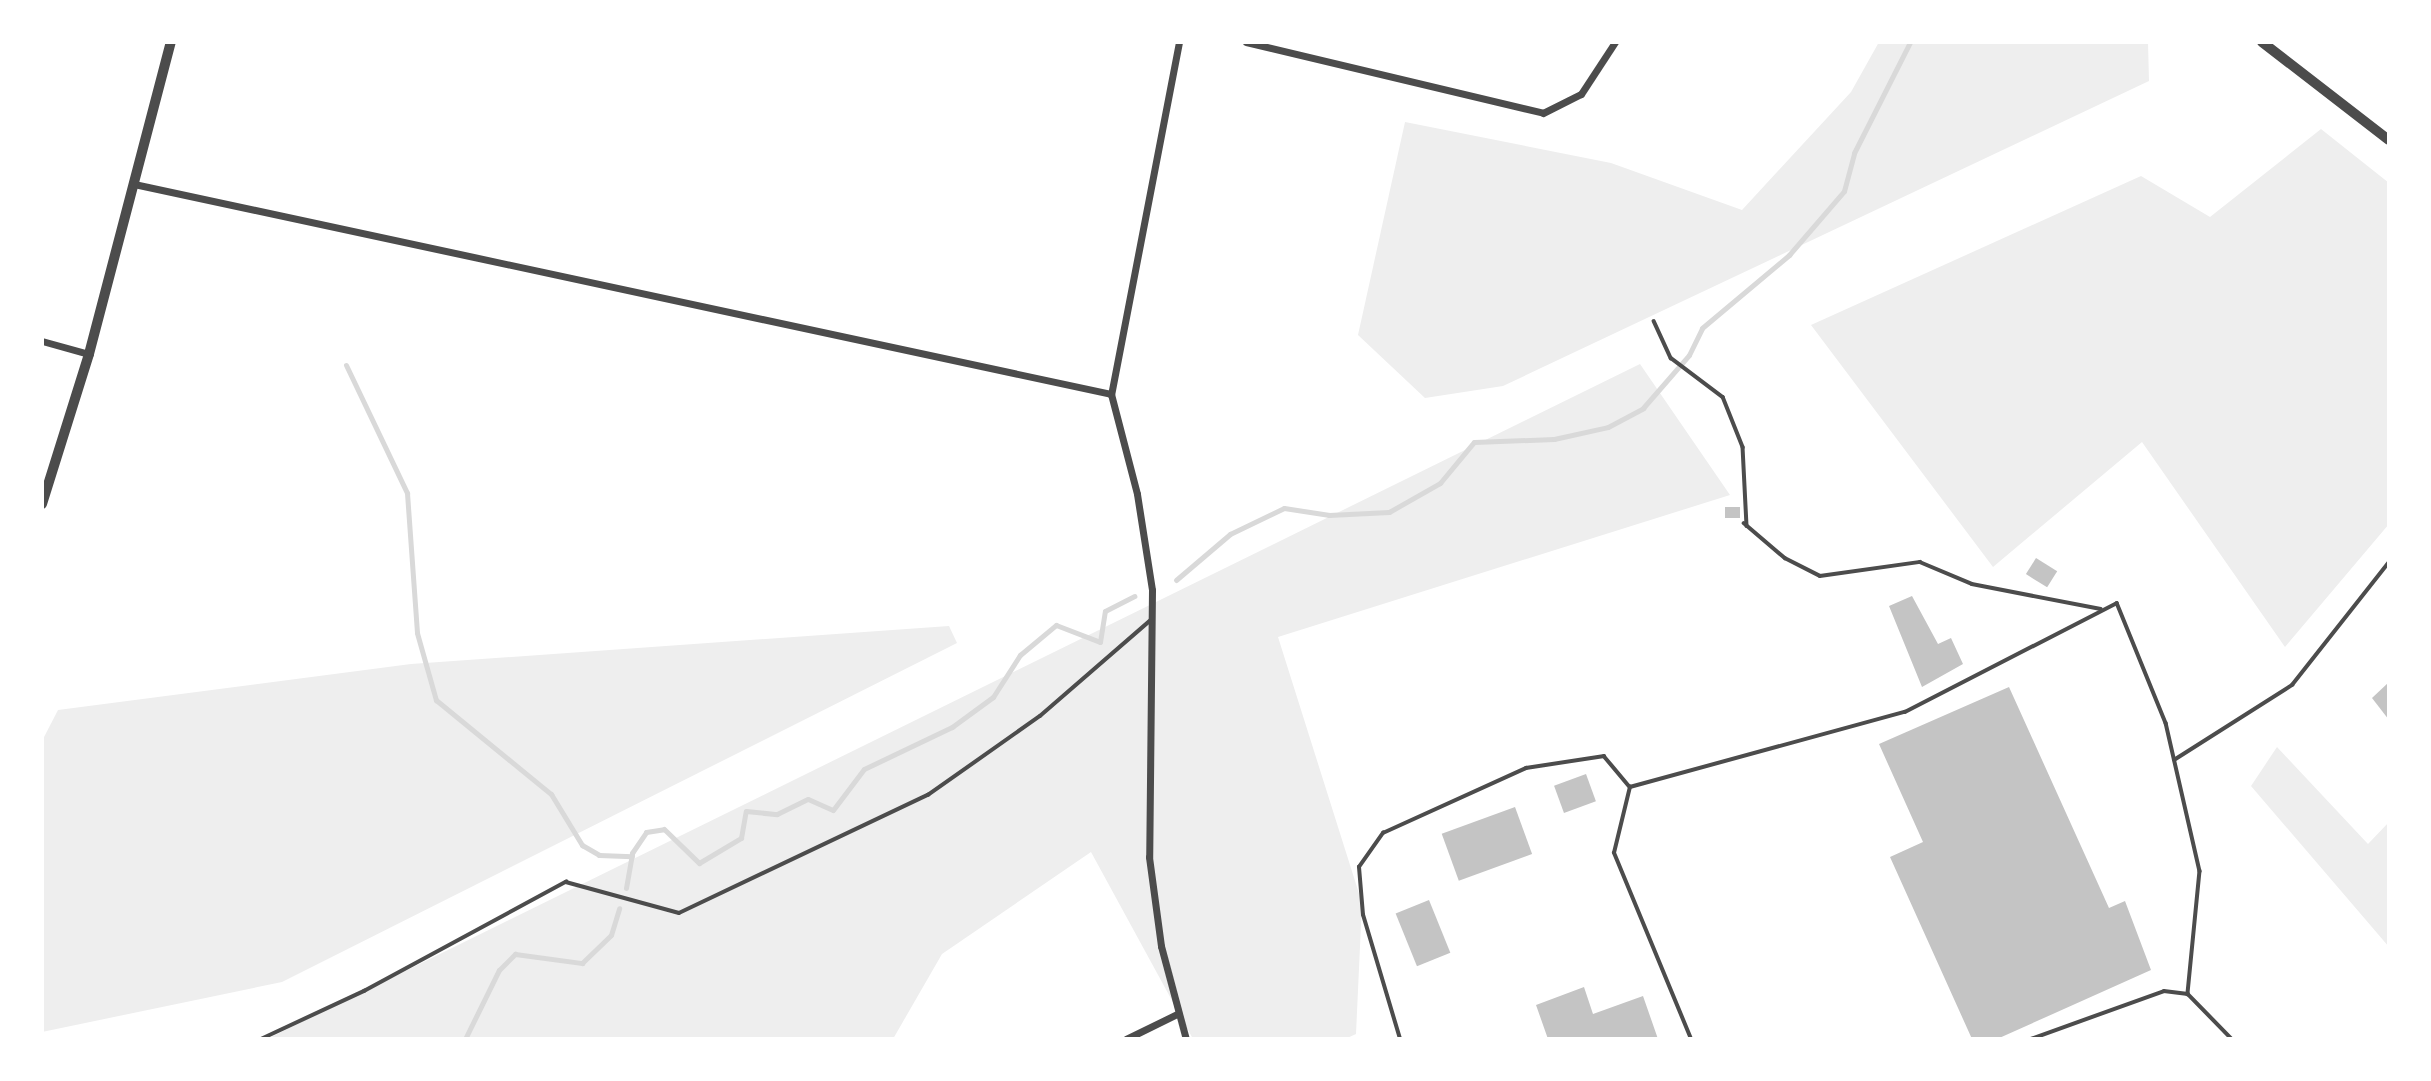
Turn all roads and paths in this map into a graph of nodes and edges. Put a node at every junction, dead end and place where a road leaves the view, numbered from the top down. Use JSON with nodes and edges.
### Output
{"nodes":[{"id":1,"x":171,"y":42,"type":"edge"},
{"id":2,"x":1179,"y":42,"type":"edge"},
{"id":3,"x":1247,"y":42,"type":"edge"},
{"id":4,"x":1615,"y":42,"type":"edge"},
{"id":5,"x":2270,"y":44,"type":"edge"},
{"id":6,"x":2389,"y":140,"type":"edge"},
{"id":7,"x":135,"y":184,"type":"junction"},
{"id":8,"x":1654,"y":321,"type":"dead end"},
{"id":9,"x":42,"y":341,"type":"edge"},
{"id":10,"x":89,"y":354,"type":"junction"},
{"id":11,"x":1111,"y":394,"type":"junction"},
{"id":12,"x":42,"y":504,"type":"edge"},
{"id":13,"x":2389,"y":562,"type":"edge"},
{"id":14,"x":2104,"y":610,"type":"junction"},
{"id":15,"x":1153,"y":619,"type":"junction"},
{"id":16,"x":2174,"y":760,"type":"junction"},
{"id":17,"x":1630,"y":787,"type":"junction"},
{"id":18,"x":2188,"y":994,"type":"junction"},
{"id":19,"x":1177,"y":1014,"type":"junction"},
{"id":20,"x":261,"y":1039,"type":"edge"},
{"id":21,"x":1126,"y":1039,"type":"edge"},
{"id":22,"x":1186,"y":1039,"type":"edge"},
{"id":23,"x":1400,"y":1039,"type":"edge"},
{"id":24,"x":1691,"y":1039,"type":"edge"},
{"id":25,"x":2031,"y":1039,"type":"edge"},
{"id":26,"x":2232,"y":1039,"type":"edge"}],
"edges":[{"from":1,"to":7,"type":"street"},
{"from":2,"to":11,"type":"street"},
{"from":3,"to":4,"type":"street"},
{"from":5,"to":6,"type":"street"},
{"from":7,"to":10,"type":"street"},
{"from":7,"to":11,"type":"street"},
{"from":8,"to":14,"type":"lane"},
{"from":9,"to":10,"type":"street"},
{"from":10,"to":12,"type":"street"},
{"from":11,"to":15,"type":"street"},
{"from":13,"to":16,"type":"lane"},
{"from":14,"to":16,"type":"lane"},
{"from":14,"to":17,"type":"lane"},
{"from":15,"to":19,"type":"street"},
{"from":15,"to":20,"type":"lane"},
{"from":16,"to":18,"type":"lane"},
{"from":17,"to":23,"type":"lane"},
{"from":17,"to":24,"type":"lane"},
{"from":18,"to":25,"type":"lane"},
{"from":18,"to":26,"type":"lane"},
{"from":19,"to":21,"type":"street"},
{"from":19,"to":22,"type":"street"}]}
